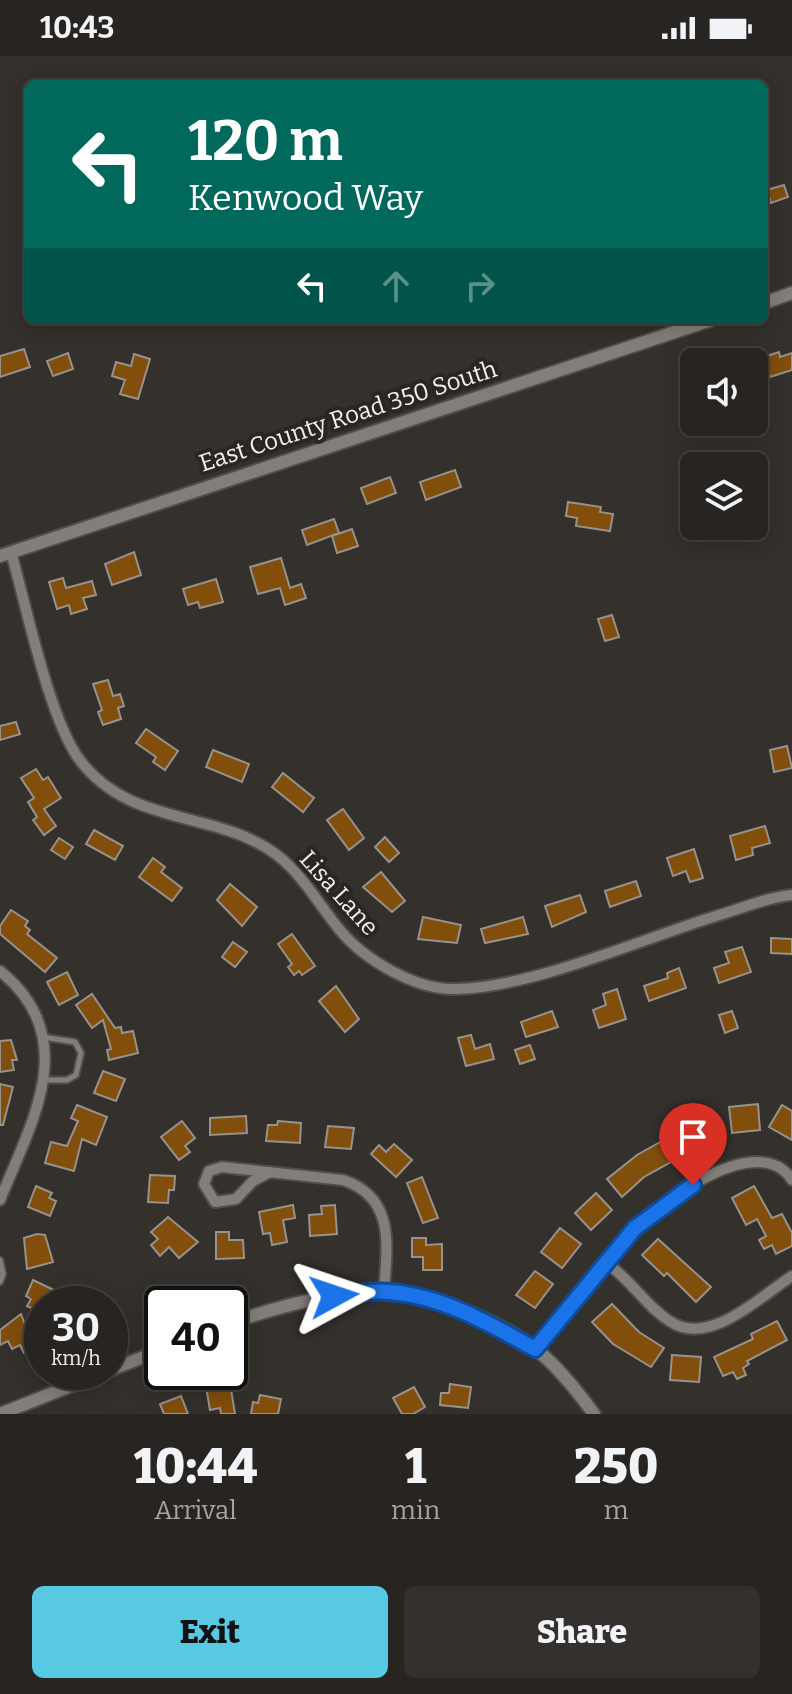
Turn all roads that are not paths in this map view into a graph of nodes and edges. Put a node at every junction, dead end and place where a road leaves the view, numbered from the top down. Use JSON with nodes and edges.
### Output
{"nodes":[{"id":1,"x":792,"y":293,"type":"edge"},
{"id":2,"x":768,"y":302,"type":"edge"},
{"id":3,"x":699,"y":324,"type":"edge"},
{"id":4,"x":6,"y":554,"type":"edge"},
{"id":5,"x":792,"y":895,"type":"edge"},
{"id":6,"x":0,"y":971,"type":"edge"},
{"id":7,"x":42,"y":1037,"type":"junction"},
{"id":8,"x":46,"y":1080,"type":"junction"},
{"id":9,"x":270,"y":1172,"type":"junction"},
{"id":10,"x":792,"y":1180,"type":"edge"},
{"id":11,"x":0,"y":1200,"type":"edge"},
{"id":12,"x":0,"y":1260,"type":"edge"},
{"id":13,"x":606,"y":1263,"type":"junction"},
{"id":14,"x":792,"y":1276,"type":"edge"},
{"id":15,"x":0,"y":1282,"type":"edge"},
{"id":16,"x":384,"y":1292,"type":"junction"},
{"id":17,"x":248,"y":1317,"type":"edge"},
{"id":18,"x":535,"y":1349,"type":"junction"},
{"id":19,"x":60,"y":1390,"type":"edge"},
{"id":20,"x":0,"y":1414,"type":"edge"},
{"id":21,"x":594,"y":1414,"type":"edge"}],
"edges":[{"from":1,"to":2,"type":"street"},
{"from":3,"to":4,"type":"street","name":"East County Road 350 South"},
{"from":4,"to":5,"type":"street","name":"Lisa Lane"},
{"from":6,"to":7,"type":"street"},
{"from":7,"to":8,"type":"street"},
{"from":7,"to":8,"type":"lane"},
{"from":8,"to":11,"type":"street"},
{"from":9,"to":9,"type":"street"},
{"from":9,"to":16,"type":"street"},
{"from":10,"to":13,"type":"street"},
{"from":12,"to":15,"type":"lane"},
{"from":13,"to":14,"type":"street"},
{"from":13,"to":18,"type":"street"},
{"from":16,"to":17,"type":"street"},
{"from":16,"to":18,"type":"street"},
{"from":18,"to":21,"type":"street"},
{"from":19,"to":20,"type":"street"}]}
